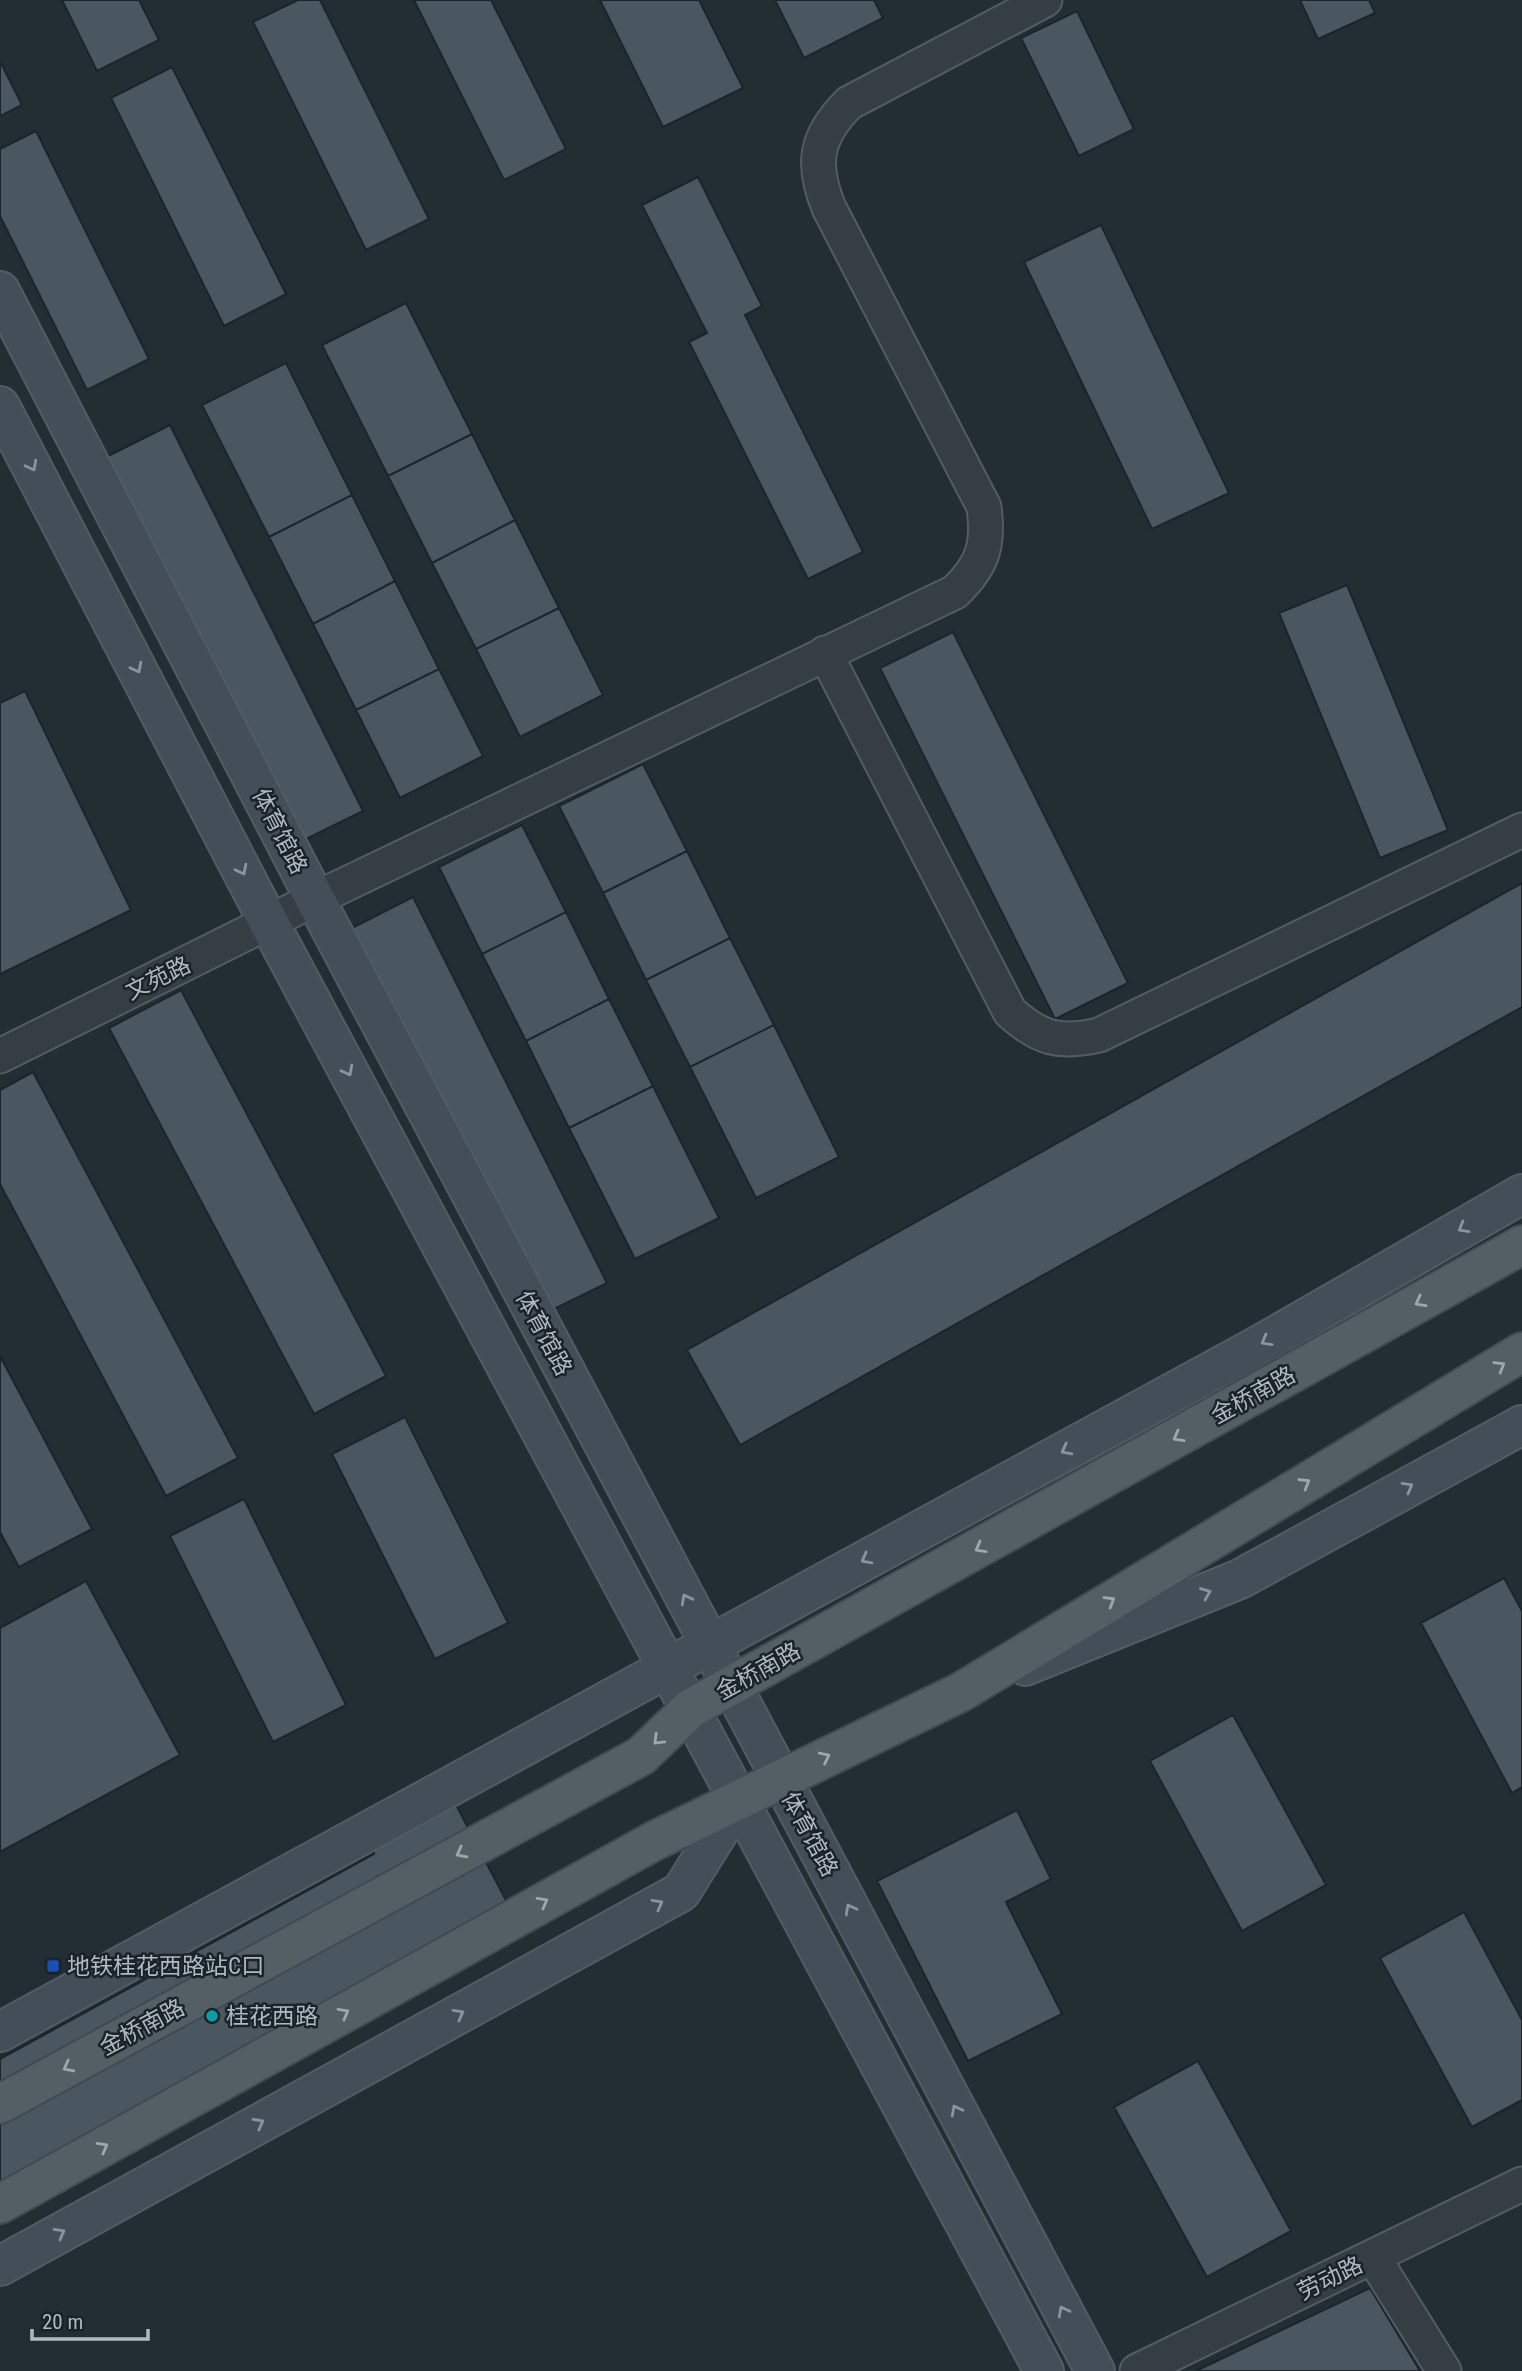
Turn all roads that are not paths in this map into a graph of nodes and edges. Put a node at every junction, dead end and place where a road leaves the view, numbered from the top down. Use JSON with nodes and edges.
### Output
{"nodes":[{"id":1,"x":1045,"y":0,"type":"edge"},
{"id":2,"x":0,"y":291,"type":"edge"},
{"id":3,"x":0,"y":406,"type":"edge"},
{"id":4,"x":825,"y":653,"type":"junction"},
{"id":5,"x":1522,"y":830,"type":"edge"},
{"id":6,"x":315,"y":900,"type":"junction"},
{"id":7,"x":269,"y":923,"type":"junction"},
{"id":8,"x":0,"y":1056,"type":"edge"},
{"id":9,"x":1522,"y":1194,"type":"edge"},
{"id":10,"x":1522,"y":1245,"type":"edge"},
{"id":11,"x":1522,"y":1352,"type":"edge"},
{"id":12,"x":1522,"y":1425,"type":"edge"},
{"id":13,"x":709,"y":1644,"type":"junction"},
{"id":14,"x":668,"y":1667,"type":"junction"},
{"id":15,"x":732,"y":1685,"type":"junction"},
{"id":16,"x":961,"y":1692,"type":"junction"},
{"id":17,"x":691,"y":1708,"type":"junction"},
{"id":18,"x":780,"y":1778,"type":"junction"},
{"id":19,"x":739,"y":1799,"type":"junction"},
{"id":20,"x":0,"y":2032,"type":"edge"},
{"id":21,"x":0,"y":2104,"type":"edge"},
{"id":22,"x":1522,"y":2184,"type":"edge"},
{"id":23,"x":33,"y":2186,"type":"junction"},
{"id":24,"x":0,"y":2204,"type":"edge"},
{"id":25,"x":0,"y":2234,"type":"edge"},
{"id":26,"x":1373,"y":2257,"type":"junction"},
{"id":27,"x":0,"y":2266,"type":"edge"},
{"id":28,"x":1044,"y":2371,"type":"edge"},
{"id":29,"x":1095,"y":2371,"type":"edge"},
{"id":30,"x":1137,"y":2371,"type":"edge"},
{"id":31,"x":1444,"y":2371,"type":"edge"}],
"edges":[{"from":1,"to":4,"type":"street","name":"文苑路"},
{"from":2,"to":6,"type":"main road","name":"体育馆路"},
{"from":3,"to":7,"type":"main road","name":"体育馆路","one_way":true},
{"from":4,"to":5,"type":"street"},
{"from":4,"to":6,"type":"street","name":"文苑路"},
{"from":6,"to":7,"type":"street","name":"文苑路"},
{"from":13,"to":6,"type":"main road","name":"体育馆路","one_way":true},
{"from":7,"to":8,"type":"street","name":"文苑路"},
{"from":7,"to":14,"type":"main road","name":"体育馆路","one_way":true},
{"from":9,"to":13,"type":"main road","name":"金桥南路","one_way":true},
{"from":10,"to":15,"type":"main road","name":"金桥南路","one_way":true},
{"from":16,"to":11,"type":"main road","one_way":true},
{"from":16,"to":12,"type":"main road","one_way":true},
{"from":13,"to":14,"type":"main road","name":"金桥南路"},
{"from":13,"to":15,"type":"main road","name":"体育馆路"},
{"from":14,"to":17,"type":"main road","name":"体育馆路"},
{"from":14,"to":20,"type":"main road","name":"金桥南路"},
{"from":15,"to":17,"type":"main road","name":"金桥南路"},
{"from":15,"to":18,"type":"main road","name":"体育馆路"},
{"from":18,"to":16,"type":"main road","one_way":true},
{"from":17,"to":19,"type":"main road","name":"体育馆路"},
{"from":17,"to":21,"type":"main road","name":"金桥南路","one_way":true},
{"from":18,"to":19,"type":"main road"},
{"from":29,"to":18,"type":"main road","name":"体育馆路","one_way":true},
{"from":23,"to":19,"type":"main road","one_way":true},
{"from":27,"to":19,"type":"main road","one_way":true},
{"from":19,"to":28,"type":"main road","name":"体育馆路"},
{"from":22,"to":26,"type":"street","name":"劳动路"},
{"from":23,"to":24,"type":"main road"},
{"from":23,"to":25,"type":"main road"},
{"from":26,"to":30,"type":"street","name":"劳动路"},
{"from":26,"to":31,"type":"street"}]}
